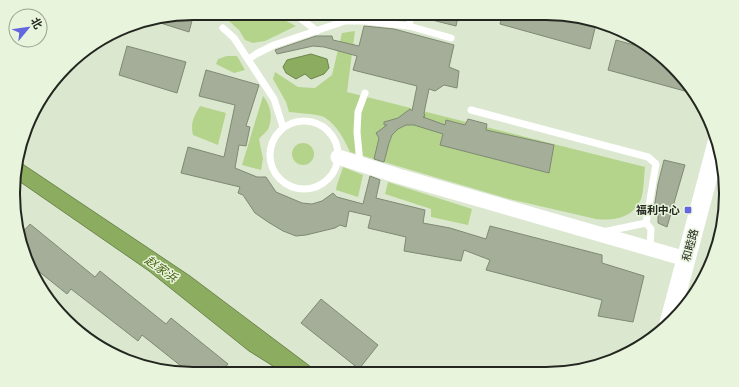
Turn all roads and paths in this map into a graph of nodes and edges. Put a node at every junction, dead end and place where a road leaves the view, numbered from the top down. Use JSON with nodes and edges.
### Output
{"nodes":[{"id":1,"x":303,"y":20,"type":"edge"},
{"id":2,"x":410,"y":20,"type":"edge"},
{"id":3,"x":409,"y":26,"type":"junction"},
{"id":4,"x":223,"y":28,"type":"dead end"},
{"id":5,"x":317,"y":31,"type":"junction"},
{"id":6,"x":451,"y":38,"type":"dead end"},
{"id":7,"x":249,"y":59,"type":"junction"},
{"id":8,"x":365,"y":93,"type":"dead end"},
{"id":9,"x":471,"y":110,"type":"dead end"},
{"id":10,"x":284,"y":127,"type":"junction"},
{"id":11,"x":714,"y":153,"type":"edge"},
{"id":12,"x":338,"y":157,"type":"junction"},
{"id":13,"x":360,"y":164,"type":"junction"},
{"id":14,"x":646,"y":223,"type":"junction"},
{"id":15,"x":597,"y":234,"type":"junction"},
{"id":16,"x":650,"y":249,"type":"junction"},
{"id":17,"x":686,"y":259,"type":"junction"},
{"id":18,"x":672,"y":312,"type":"edge"}],
"edges":[{"from":1,"to":5,"type":"lane"},
{"from":2,"to":3,"type":"lane"},
{"from":3,"to":5,"type":"lane"},
{"from":3,"to":6,"type":"lane"},
{"from":4,"to":7,"type":"lane"},
{"from":5,"to":7,"type":"lane"},
{"from":7,"to":10,"type":"lane"},
{"from":8,"to":13,"type":"lane"},
{"from":9,"to":14,"type":"lane"},
{"from":10,"to":12,"type":"lane"},
{"from":10,"to":12,"type":"lane"},
{"from":11,"to":17,"type":"street","name":"和睦路"},
{"from":12,"to":13,"type":"street"},
{"from":13,"to":15,"type":"street"},
{"from":14,"to":15,"type":"lane"},
{"from":14,"to":16,"type":"lane"},
{"from":15,"to":16,"type":"street"},
{"from":16,"to":17,"type":"street"},
{"from":17,"to":18,"type":"street","name":"和睦路"}]}
